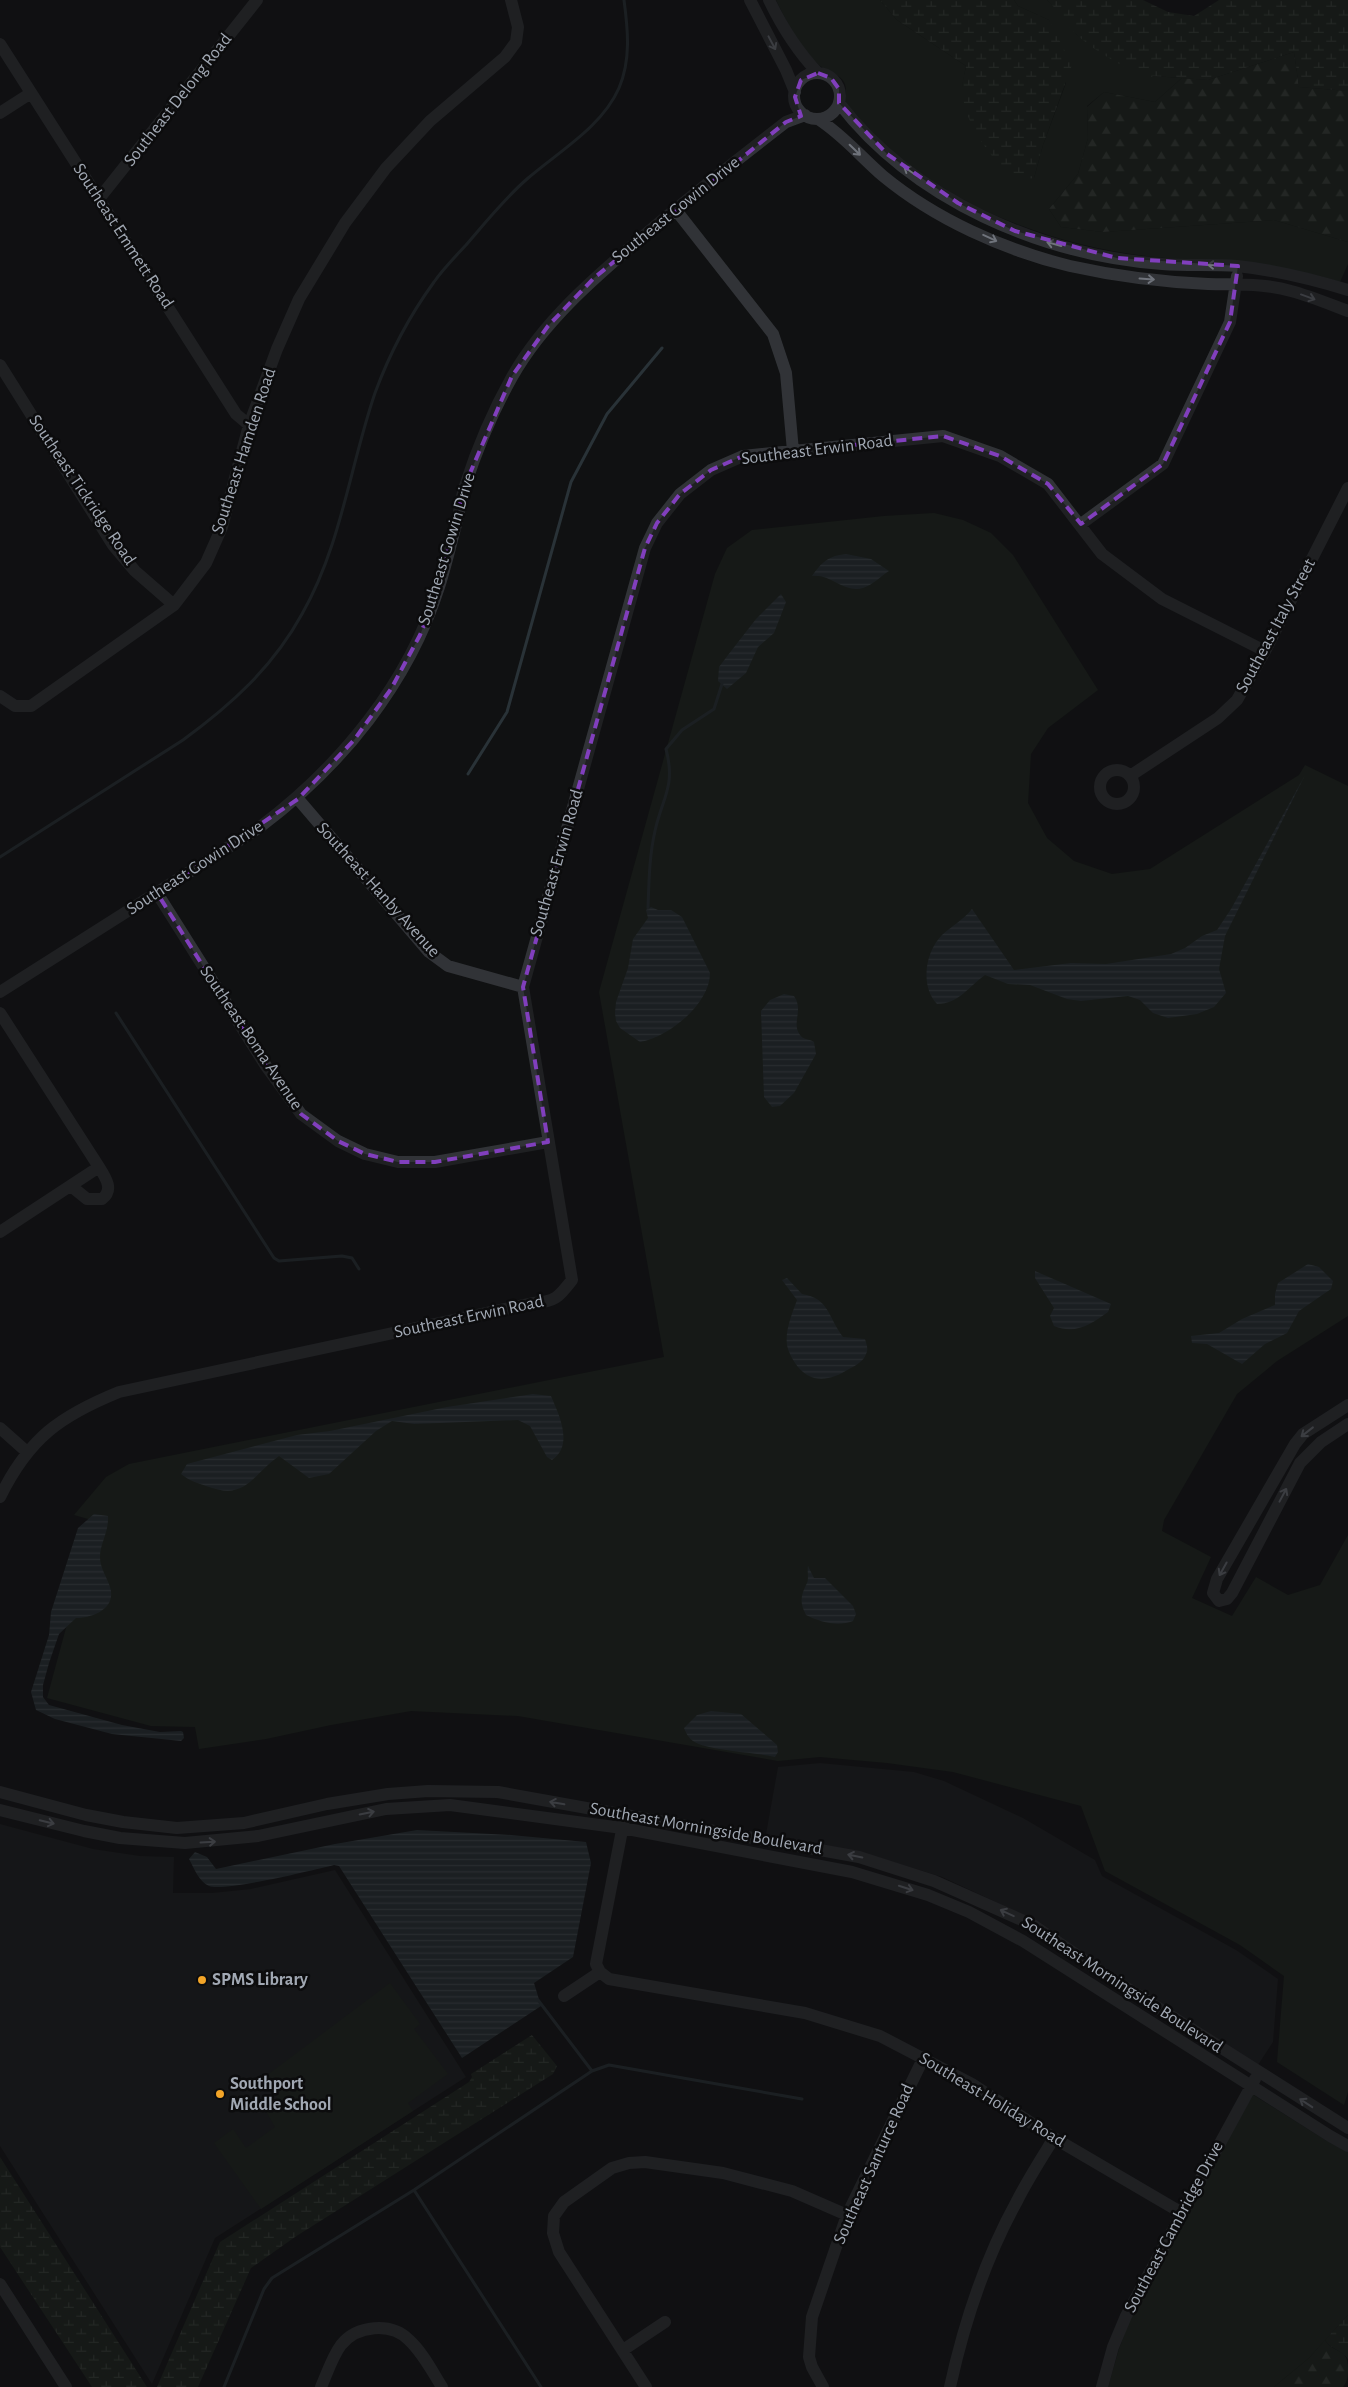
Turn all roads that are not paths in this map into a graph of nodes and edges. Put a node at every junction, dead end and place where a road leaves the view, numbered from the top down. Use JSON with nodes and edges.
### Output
{"nodes":[{"id":1,"x":257,"y":0,"type":"edge"},
{"id":2,"x":511,"y":0,"type":"edge"},
{"id":3,"x":750,"y":0,"type":"edge"},
{"id":4,"x":769,"y":0,"type":"edge"},
{"id":5,"x":0,"y":44,"type":"edge"},
{"id":6,"x":818,"y":73,"type":"junction"},
{"id":7,"x":32,"y":93,"type":"junction"},
{"id":8,"x":795,"y":97,"type":"junction"},
{"id":9,"x":839,"y":103,"type":"junction"},
{"id":10,"x":0,"y":113,"type":"edge"},
{"id":11,"x":805,"y":115,"type":"junction"},
{"id":12,"x":818,"y":119,"type":"junction"},
{"id":13,"x":786,"y":122,"type":"junction"},
{"id":14,"x":934,"y":188,"type":"junction"},
{"id":15,"x":98,"y":200,"type":"junction"},
{"id":16,"x":924,"y":204,"type":"junction"},
{"id":17,"x":676,"y":209,"type":"junction"},
{"id":18,"x":1082,"y":251,"type":"junction"},
{"id":19,"x":1238,"y":266,"type":"junction"},
{"id":20,"x":1080,"y":268,"type":"junction"},
{"id":21,"x":1236,"y":283,"type":"junction"},
{"id":22,"x":1348,"y":290,"type":"edge"},
{"id":23,"x":1348,"y":311,"type":"edge"},
{"id":24,"x":0,"y":365,"type":"edge"},
{"id":25,"x":249,"y":425,"type":"junction"},
{"id":26,"x":793,"y":451,"type":"junction"},
{"id":27,"x":1348,"y":488,"type":"edge"},
{"id":28,"x":1081,"y":524,"type":"junction"},
{"id":29,"x":174,"y":605,"type":"junction"},
{"id":30,"x":1265,"y":651,"type":"junction"},
{"id":31,"x":0,"y":696,"type":"edge"},
{"id":32,"x":1130,"y":776,"type":"dead end"},
{"id":33,"x":298,"y":798,"type":"junction"},
{"id":34,"x":157,"y":893,"type":"junction"},
{"id":35,"x":522,"y":987,"type":"junction"},
{"id":36,"x":0,"y":992,"type":"edge"},
{"id":37,"x":0,"y":1013,"type":"edge"},
{"id":38,"x":548,"y":1142,"type":"junction"},
{"id":39,"x":99,"y":1168,"type":"junction"},
{"id":40,"x":71,"y":1186,"type":"junction"},
{"id":41,"x":0,"y":1232,"type":"edge"},
{"id":42,"x":1348,"y":1405,"type":"edge"},
{"id":43,"x":1348,"y":1424,"type":"edge"},
{"id":44,"x":0,"y":1428,"type":"edge"},
{"id":45,"x":27,"y":1452,"type":"junction"},
{"id":46,"x":0,"y":1497,"type":"edge"},
{"id":47,"x":428,"y":1791,"type":"junction"},
{"id":48,"x":0,"y":1792,"type":"edge"},
{"id":49,"x":428,"y":1806,"type":"junction"},
{"id":50,"x":0,"y":1810,"type":"edge"},
{"id":51,"x":86,"y":1815,"type":"junction"},
{"id":52,"x":625,"y":1815,"type":"junction"},
{"id":53,"x":254,"y":1820,"type":"junction"},
{"id":54,"x":622,"y":1828,"type":"junction"},
{"id":55,"x":84,"y":1831,"type":"junction"},
{"id":56,"x":258,"y":1836,"type":"junction"},
{"id":57,"x":771,"y":1840,"type":"junction"},
{"id":58,"x":768,"y":1855,"type":"junction"},
{"id":59,"x":934,"y":1881,"type":"junction"},
{"id":60,"x":928,"y":1895,"type":"junction"},
{"id":61,"x":600,"y":1972,"type":"junction"},
{"id":62,"x":1100,"y":1972,"type":"junction"},
{"id":63,"x":1091,"y":1984,"type":"junction"},
{"id":64,"x":564,"y":1996,"type":"dead end"},
{"id":65,"x":924,"y":2057,"type":"junction"},
{"id":66,"x":1259,"y":2072,"type":"junction"},
{"id":67,"x":1250,"y":2086,"type":"junction"},
{"id":68,"x":1348,"y":2128,"type":"edge"},
{"id":69,"x":1054,"y":2138,"type":"junction"},
{"id":70,"x":1348,"y":2146,"type":"edge"},
{"id":71,"x":1182,"y":2213,"type":"junction"},
{"id":72,"x":847,"y":2215,"type":"junction"},
{"id":73,"x":0,"y":2284,"type":"edge"},
{"id":74,"x":665,"y":2322,"type":"dead end"},
{"id":75,"x":623,"y":2350,"type":"junction"},
{"id":76,"x":66,"y":2387,"type":"edge"},
{"id":77,"x":321,"y":2387,"type":"edge"},
{"id":78,"x":442,"y":2387,"type":"edge"},
{"id":79,"x":646,"y":2387,"type":"edge"},
{"id":80,"x":822,"y":2387,"type":"edge"},
{"id":81,"x":950,"y":2387,"type":"edge"},
{"id":82,"x":1102,"y":2387,"type":"edge"}],
"edges":[{"from":1,"to":15,"type":"street","name":"Southeast Delong Road"},
{"from":2,"to":25,"type":"street","name":"Southeast Hamden Road"},
{"from":3,"to":8,"type":"street","one_way":true},
{"from":4,"to":6,"type":"street"},
{"from":5,"to":7,"type":"street","name":"Southeast Emmett Road"},
{"from":6,"to":8,"type":"street"},
{"from":6,"to":9,"type":"street"},
{"from":7,"to":10,"type":"street"},
{"from":7,"to":15,"type":"street","name":"Southeast Emmett Road"},
{"from":8,"to":11,"type":"street"},
{"from":8,"to":13,"type":"street","name":"Southeast Gowin Drive"},
{"from":9,"to":12,"type":"street"},
{"from":14,"to":9,"type":"street","one_way":true},
{"from":11,"to":12,"type":"street"},
{"from":11,"to":13,"type":"street","name":"Southeast Gowin Drive"},
{"from":12,"to":16,"type":"street","one_way":true},
{"from":13,"to":17,"type":"street","name":"Southeast Gowin Drive"},
{"from":14,"to":16,"type":"street"},
{"from":18,"to":14,"type":"street","one_way":true},
{"from":15,"to":25,"type":"street","name":"Southeast Emmett Road"},
{"from":16,"to":20,"type":"street","one_way":true},
{"from":17,"to":26,"type":"street"},
{"from":17,"to":33,"type":"street","name":"Southeast Gowin Drive"},
{"from":19,"to":18,"type":"street","one_way":true},
{"from":18,"to":20,"type":"street"},
{"from":19,"to":21,"type":"street"},
{"from":19,"to":22,"type":"street"},
{"from":20,"to":21,"type":"street","one_way":true},
{"from":21,"to":23,"type":"street","one_way":true},
{"from":21,"to":28,"type":"street"},
{"from":24,"to":29,"type":"street","name":"Southeast Tickridge Road"},
{"from":25,"to":29,"type":"street","name":"Southeast Hamden Road"},
{"from":26,"to":28,"type":"street","name":"Southeast Erwin Road"},
{"from":26,"to":35,"type":"street","name":"Southeast Erwin Road"},
{"from":27,"to":30,"type":"street","name":"Southeast Italy Street"},
{"from":28,"to":30,"type":"street","name":"Southeast Erwin Road"},
{"from":29,"to":31,"type":"street","name":"Southeast Hamden Road"},
{"from":30,"to":32,"type":"street","name":"Southeast Italy Street"},
{"from":33,"to":34,"type":"street","name":"Southeast Gowin Drive"},
{"from":33,"to":35,"type":"street","name":"Southeast Hanby Avenue"},
{"from":34,"to":36,"type":"street","name":"Southeast Gowin Drive"},
{"from":34,"to":38,"type":"street","name":"Southeast Boma Avenue"},
{"from":35,"to":38,"type":"street","name":"Southeast Erwin Road"},
{"from":37,"to":39,"type":"street"},
{"from":38,"to":45,"type":"street","name":"Southeast Erwin Road"},
{"from":39,"to":40,"type":"street"},
{"from":39,"to":40,"type":"street"},
{"from":40,"to":41,"type":"street"},
{"from":42,"to":43,"type":"street","one_way":true},
{"from":44,"to":45,"type":"street"},
{"from":45,"to":46,"type":"street","name":"Southeast Erwin Road"},
{"from":47,"to":49,"type":"street"},
{"from":52,"to":47,"type":"street","name":"Southeast Morningside Boulevard","one_way":true},
{"from":47,"to":53,"type":"street","name":"Southeast Morningside Boulevard"},
{"from":48,"to":51,"type":"street","name":"Southeast Morningside Boulevard"},
{"from":49,"to":54,"type":"street","name":"Southeast Morningside Boulevard"},
{"from":56,"to":49,"type":"street","name":"Southeast Morningside Boulevard","one_way":true},
{"from":50,"to":55,"type":"street","name":"Southeast Morningside Boulevard","one_way":true},
{"from":51,"to":53,"type":"street","name":"Southeast Morningside Boulevard"},
{"from":51,"to":55,"type":"street"},
{"from":52,"to":54,"type":"street"},
{"from":52,"to":57,"type":"street","name":"Southeast Morningside Boulevard"},
{"from":53,"to":56,"type":"street"},
{"from":54,"to":58,"type":"street","name":"Southeast Morningside Boulevard"},
{"from":54,"to":61,"type":"street"},
{"from":55,"to":56,"type":"street","name":"Southeast Morningside Boulevard","one_way":true},
{"from":57,"to":58,"type":"street"},
{"from":59,"to":57,"type":"street","name":"Southeast Morningside Boulevard","one_way":true},
{"from":58,"to":60,"type":"street","name":"Southeast Morningside Boulevard","one_way":true},
{"from":59,"to":60,"type":"street"},
{"from":62,"to":59,"type":"street","name":"Southeast Morningside Boulevard","one_way":true},
{"from":60,"to":63,"type":"street","name":"Southeast Morningside Boulevard"},
{"from":61,"to":64,"type":"street"},
{"from":61,"to":65,"type":"street","name":"Southeast Holiday Road"},
{"from":62,"to":63,"type":"street"},
{"from":62,"to":66,"type":"street","name":"Southeast Morningside Boulevard"},
{"from":63,"to":67,"type":"street","name":"Southeast Morningside Boulevard"},
{"from":65,"to":69,"type":"street","name":"Southeast Holiday Road"},
{"from":65,"to":72,"type":"street","name":"Southeast Santurce Road"},
{"from":66,"to":67,"type":"street","name":"Southeast Cambridge Drive"},
{"from":68,"to":66,"type":"street","name":"Southeast Morningside Boulevard","one_way":true},
{"from":67,"to":70,"type":"street","name":"Southeast Morningside Boulevard"},
{"from":67,"to":71,"type":"street","name":"Southeast Cambridge Drive"},
{"from":69,"to":71,"type":"street","name":"Southeast Holiday Road"},
{"from":69,"to":81,"type":"street"},
{"from":71,"to":82,"type":"street","name":"Southeast Cambridge Drive"},
{"from":72,"to":75,"type":"street"},
{"from":72,"to":80,"type":"street","name":"Southeast Santurce Road"},
{"from":73,"to":76,"type":"street"},
{"from":74,"to":75,"type":"street"},
{"from":75,"to":79,"type":"street"},
{"from":77,"to":78,"type":"street"}]}
